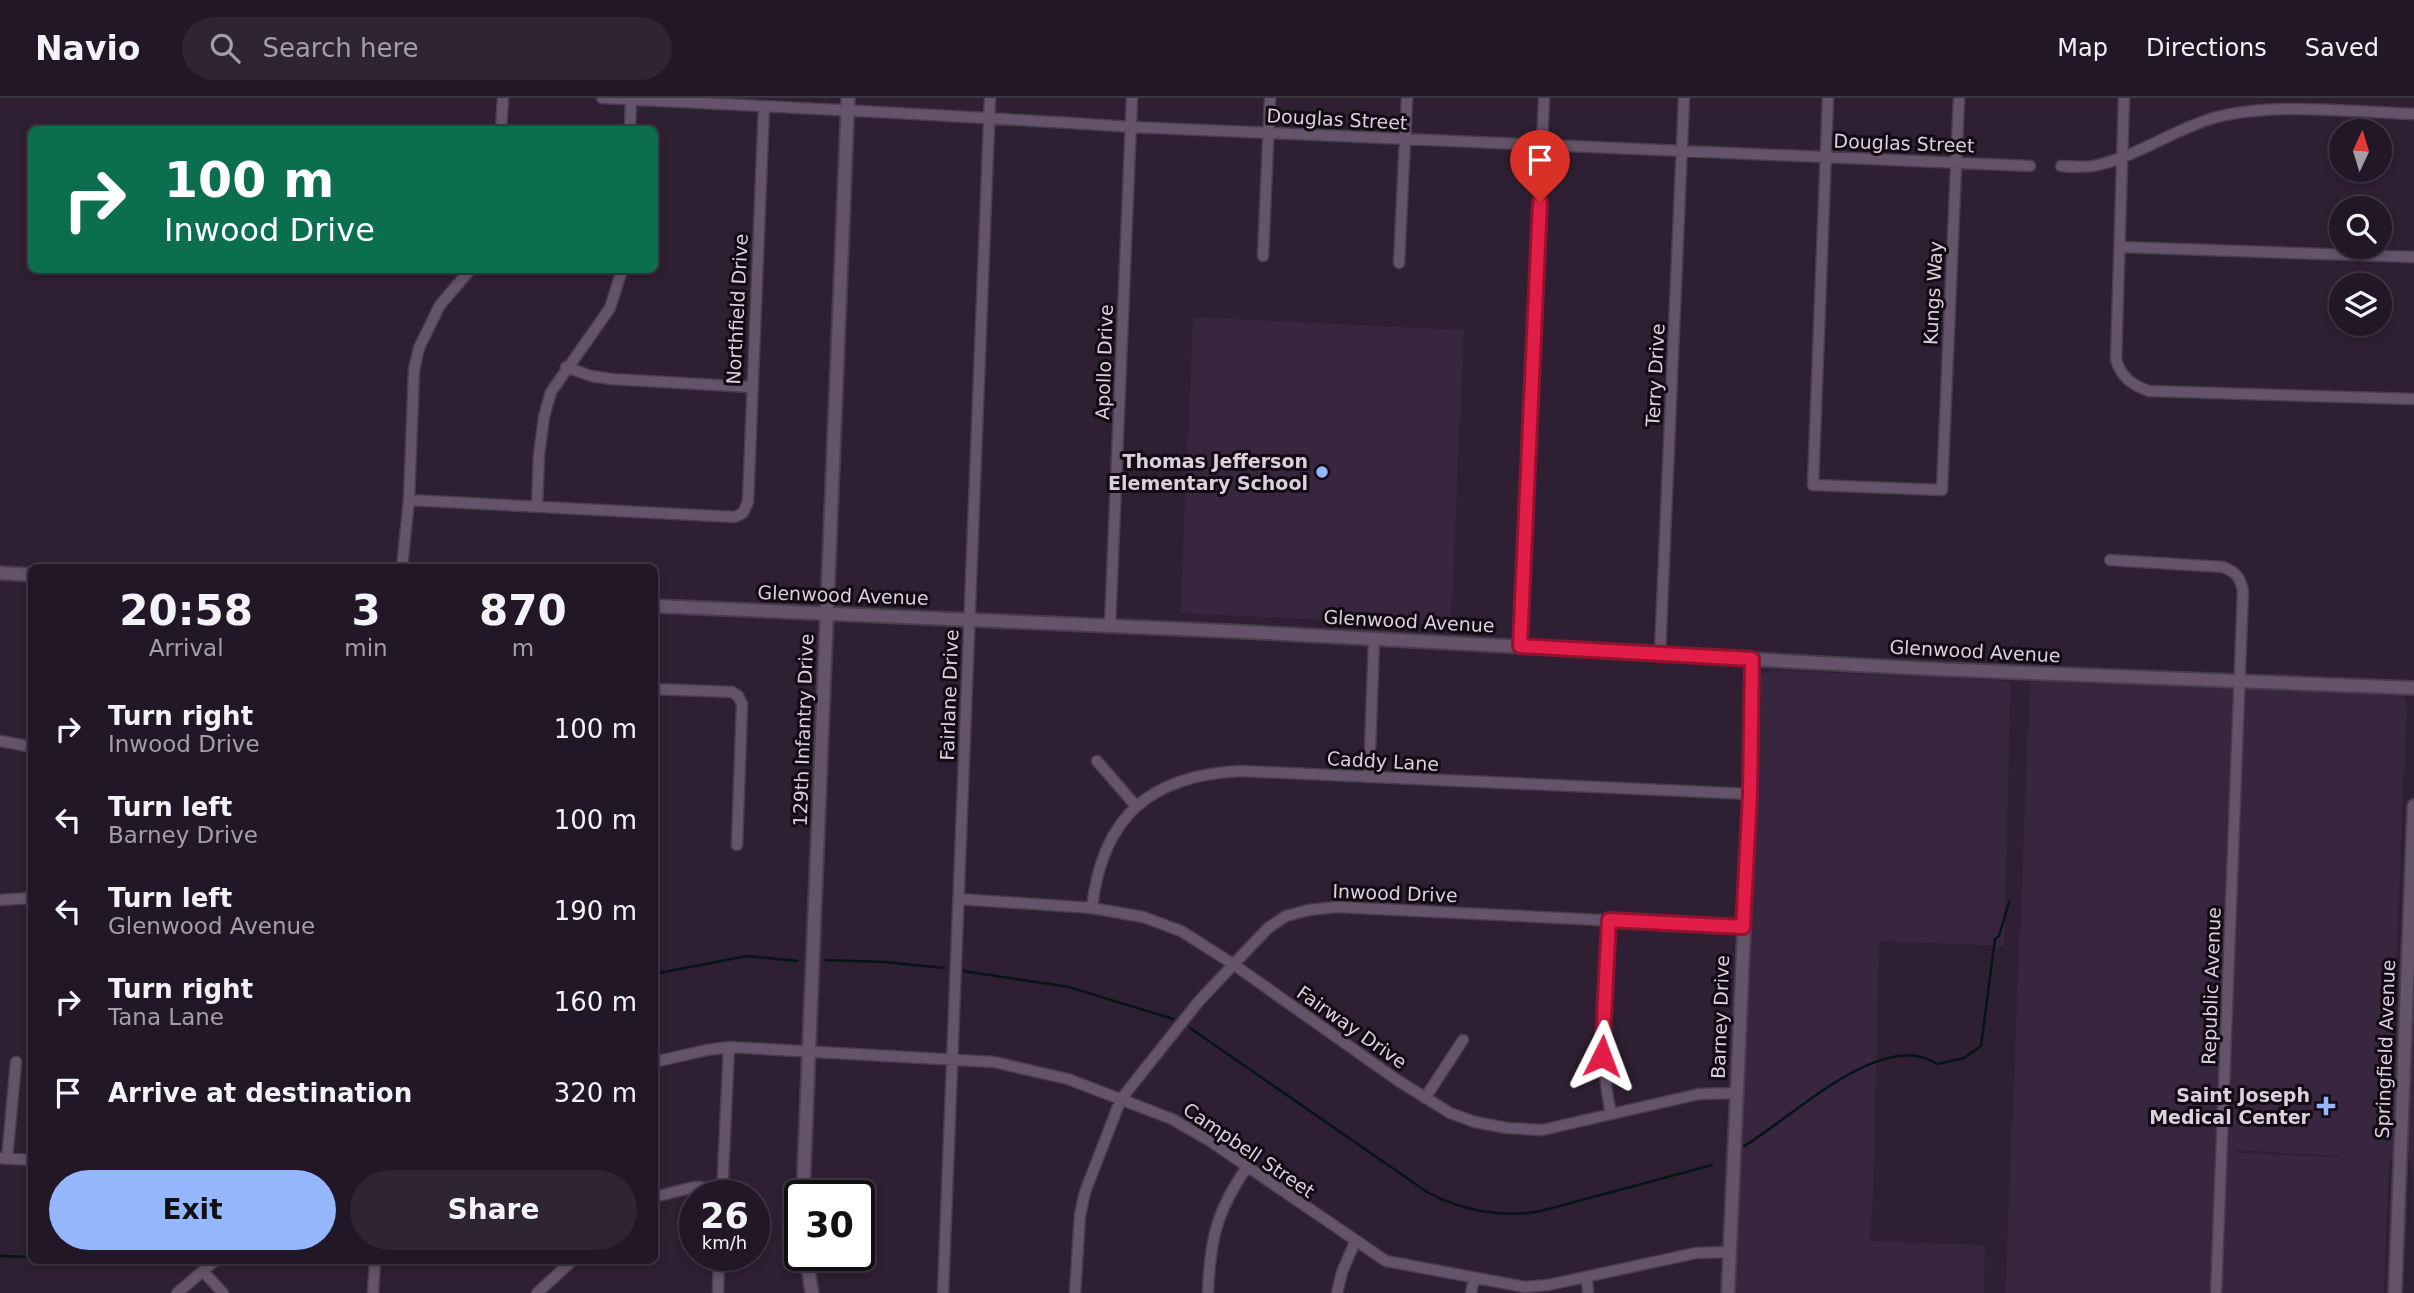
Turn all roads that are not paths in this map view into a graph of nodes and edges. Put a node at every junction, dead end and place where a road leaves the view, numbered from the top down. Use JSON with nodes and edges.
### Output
{"nodes":[{"id":1,"x":503,"y":98,"type":"edge"},
{"id":2,"x":602,"y":98,"type":"edge"},
{"id":3,"x":848,"y":98,"type":"edge"},
{"id":4,"x":990,"y":98,"type":"edge"},
{"id":5,"x":1132,"y":98,"type":"edge"},
{"id":6,"x":1270,"y":98,"type":"edge"},
{"id":7,"x":1407,"y":98,"type":"edge"},
{"id":8,"x":1544,"y":98,"type":"edge"},
{"id":9,"x":1684,"y":98,"type":"edge"},
{"id":10,"x":1828,"y":98,"type":"edge"},
{"id":11,"x":1959,"y":98,"type":"edge"},
{"id":12,"x":2124,"y":98,"type":"edge"},
{"id":13,"x":631,"y":99,"type":"edge"},
{"id":14,"x":764,"y":106,"type":"junction"},
{"id":15,"x":848,"y":112,"type":"junction"},
{"id":16,"x":2414,"y":114,"type":"edge"},
{"id":17,"x":989,"y":117,"type":"junction"},
{"id":18,"x":501,"y":126,"type":"edge"},
{"id":19,"x":630,"y":126,"type":"edge"},
{"id":20,"x":1131,"y":127,"type":"junction"},
{"id":21,"x":1268,"y":133,"type":"junction"},
{"id":22,"x":1406,"y":139,"type":"junction"},
{"id":23,"x":1542,"y":146,"type":"junction"},
{"id":24,"x":1682,"y":152,"type":"junction"},
{"id":25,"x":2121,"y":156,"type":"junction"},
{"id":26,"x":1825,"y":158,"type":"junction"},
{"id":27,"x":1956,"y":163,"type":"junction"},
{"id":28,"x":2030,"y":166,"type":"dead end"},
{"id":29,"x":2061,"y":166,"type":"dead end"},
{"id":30,"x":2120,"y":247,"type":"junction"},
{"id":31,"x":1263,"y":256,"type":"dead end"},
{"id":32,"x":2414,"y":257,"type":"edge"},
{"id":33,"x":1399,"y":262,"type":"dead end"},
{"id":34,"x":467,"y":273,"type":"edge"},
{"id":35,"x":621,"y":273,"type":"edge"},
{"id":36,"x":566,"y":367,"type":"junction"},
{"id":37,"x":751,"y":387,"type":"junction"},
{"id":38,"x":2414,"y":399,"type":"edge"},
{"id":39,"x":409,"y":500,"type":"junction"},
{"id":40,"x":537,"y":507,"type":"junction"},
{"id":41,"x":2110,"y":560,"type":"dead end"},
{"id":42,"x":402,"y":564,"type":"edge"},
{"id":43,"x":0,"y":573,"type":"edge"},
{"id":44,"x":28,"y":575,"type":"edge"},
{"id":45,"x":658,"y":606,"type":"edge"},
{"id":46,"x":827,"y":614,"type":"junction"},
{"id":47,"x":969,"y":619,"type":"junction"},
{"id":48,"x":1110,"y":626,"type":"junction"},
{"id":49,"x":1374,"y":639,"type":"junction"},
{"id":50,"x":1520,"y":646,"type":"junction"},
{"id":51,"x":1660,"y":653,"type":"junction"},
{"id":52,"x":1752,"y":659,"type":"junction"},
{"id":53,"x":2240,"y":681,"type":"junction"},
{"id":54,"x":2414,"y":688,"type":"edge"},
{"id":55,"x":658,"y":690,"type":"edge"},
{"id":56,"x":0,"y":741,"type":"edge"},
{"id":57,"x":28,"y":746,"type":"edge"},
{"id":58,"x":1097,"y":761,"type":"dead end"},
{"id":59,"x":1369,"y":778,"type":"junction"},
{"id":60,"x":1750,"y":794,"type":"junction"},
{"id":61,"x":1136,"y":806,"type":"junction"},
{"id":62,"x":2414,"y":806,"type":"edge"},
{"id":63,"x":737,"y":845,"type":"dead end"},
{"id":64,"x":28,"y":898,"type":"edge"},
{"id":65,"x":959,"y":899,"type":"junction"},
{"id":66,"x":0,"y":900,"type":"edge"},
{"id":67,"x":1091,"y":908,"type":"junction"},
{"id":68,"x":1609,"y":920,"type":"junction"},
{"id":69,"x":1743,"y":927,"type":"junction"},
{"id":70,"x":1233,"y":964,"type":"junction"},
{"id":71,"x":1463,"y":1040,"type":"dead end"},
{"id":72,"x":729,"y":1048,"type":"junction"},
{"id":73,"x":809,"y":1052,"type":"junction"},
{"id":74,"x":952,"y":1060,"type":"junction"},
{"id":75,"x":658,"y":1061,"type":"edge"},
{"id":76,"x":16,"y":1062,"type":"dead end"},
{"id":77,"x":1736,"y":1093,"type":"junction"},
{"id":78,"x":1425,"y":1098,"type":"junction"},
{"id":79,"x":1121,"y":1100,"type":"junction"},
{"id":80,"x":1611,"y":1114,"type":"junction"},
{"id":81,"x":4,"y":1159,"type":"edge"},
{"id":82,"x":28,"y":1160,"type":"edge"},
{"id":83,"x":1247,"y":1167,"type":"junction"},
{"id":84,"x":723,"y":1180,"type":"edge"},
{"id":85,"x":804,"y":1180,"type":"edge"},
{"id":86,"x":679,"y":1191,"type":"edge"},
{"id":87,"x":658,"y":1196,"type":"edge"},
{"id":88,"x":1355,"y":1242,"type":"junction"},
{"id":89,"x":1730,"y":1252,"type":"junction"},
{"id":90,"x":211,"y":1264,"type":"edge"},
{"id":91,"x":375,"y":1264,"type":"edge"},
{"id":92,"x":569,"y":1264,"type":"edge"},
{"id":93,"x":203,"y":1271,"type":"junction"},
{"id":94,"x":719,"y":1271,"type":"edge"},
{"id":95,"x":809,"y":1271,"type":"edge"},
{"id":96,"x":1587,"y":1278,"type":"junction"},
{"id":97,"x":1474,"y":1279,"type":"junction"},
{"id":98,"x":177,"y":1293,"type":"edge"},
{"id":99,"x":223,"y":1293,"type":"edge"},
{"id":100,"x":373,"y":1293,"type":"edge"},
{"id":101,"x":537,"y":1293,"type":"edge"},
{"id":102,"x":718,"y":1293,"type":"edge"},
{"id":103,"x":812,"y":1293,"type":"edge"},
{"id":104,"x":943,"y":1293,"type":"edge"},
{"id":105,"x":1075,"y":1293,"type":"edge"},
{"id":106,"x":1208,"y":1293,"type":"edge"},
{"id":107,"x":1337,"y":1293,"type":"edge"},
{"id":108,"x":1471,"y":1293,"type":"edge"},
{"id":109,"x":1588,"y":1293,"type":"edge"},
{"id":110,"x":1728,"y":1293,"type":"edge"},
{"id":111,"x":2216,"y":1293,"type":"edge"},
{"id":112,"x":2395,"y":1293,"type":"edge"}],
"edges":[{"from":1,"to":18,"type":"street"},
{"from":2,"to":13,"type":"street","name":"Douglas Street"},
{"from":3,"to":15,"type":"street","name":"129th Infantry Drive"},
{"from":4,"to":17,"type":"street","name":"Fairlane Drive"},
{"from":5,"to":20,"type":"street","name":"Apollo Drive"},
{"from":6,"to":21,"type":"street"},
{"from":7,"to":22,"type":"street"},
{"from":8,"to":23,"type":"street"},
{"from":9,"to":24,"type":"street","name":"Terry Drive"},
{"from":10,"to":26,"type":"street"},
{"from":11,"to":27,"type":"street","name":"Kungs Way"},
{"from":12,"to":25,"type":"street"},
{"from":13,"to":14,"type":"street","name":"Douglas Street"},
{"from":13,"to":19,"type":"street"},
{"from":14,"to":15,"type":"street","name":"Douglas Street"},
{"from":14,"to":37,"type":"street","name":"Northfield Drive"},
{"from":15,"to":17,"type":"street","name":"Douglas Street"},
{"from":15,"to":46,"type":"street","name":"129th Infantry Drive"},
{"from":16,"to":25,"type":"street"},
{"from":17,"to":20,"type":"street","name":"Douglas Street"},
{"from":17,"to":47,"type":"street","name":"Fairlane Drive"},
{"from":20,"to":21,"type":"street","name":"Douglas Street"},
{"from":20,"to":48,"type":"street","name":"Apollo Drive"},
{"from":21,"to":22,"type":"street","name":"Douglas Street"},
{"from":21,"to":31,"type":"street"},
{"from":22,"to":23,"type":"street","name":"Douglas Street"},
{"from":22,"to":33,"type":"street"},
{"from":23,"to":24,"type":"street","name":"Douglas Street"},
{"from":23,"to":50,"type":"street"},
{"from":24,"to":26,"type":"street","name":"Douglas Street"},
{"from":24,"to":51,"type":"street","name":"Terry Drive"},
{"from":25,"to":29,"type":"street"},
{"from":25,"to":30,"type":"street"},
{"from":26,"to":27,"type":"street","name":"Douglas Street"},
{"from":26,"to":27,"type":"street","name":"Kungs Way"},
{"from":27,"to":28,"type":"street","name":"Douglas Street"},
{"from":30,"to":32,"type":"street"},
{"from":30,"to":38,"type":"street"},
{"from":34,"to":39,"type":"street"},
{"from":35,"to":36,"type":"street"},
{"from":36,"to":37,"type":"street"},
{"from":36,"to":40,"type":"street"},
{"from":37,"to":40,"type":"street","name":"Northfield Drive"},
{"from":39,"to":40,"type":"street"},
{"from":39,"to":42,"type":"street"},
{"from":41,"to":53,"type":"street","name":"Republic Avenue"},
{"from":43,"to":44,"type":"street"},
{"from":45,"to":46,"type":"street","name":"Glenwood Avenue"},
{"from":46,"to":47,"type":"street","name":"Glenwood Avenue"},
{"from":46,"to":73,"type":"street","name":"129th Infantry Drive"},
{"from":47,"to":48,"type":"street","name":"Glenwood Avenue"},
{"from":47,"to":65,"type":"street","name":"Fairlane Drive"},
{"from":48,"to":49,"type":"street","name":"Glenwood Avenue"},
{"from":49,"to":50,"type":"street","name":"Glenwood Avenue"},
{"from":49,"to":59,"type":"street"},
{"from":50,"to":51,"type":"street","name":"Glenwood Avenue"},
{"from":51,"to":52,"type":"street","name":"Glenwood Avenue"},
{"from":52,"to":53,"type":"street","name":"Glenwood Avenue"},
{"from":52,"to":60,"type":"street","name":"Barney Drive"},
{"from":53,"to":54,"type":"street","name":"Glenwood Avenue"},
{"from":53,"to":111,"type":"street","name":"Republic Avenue"},
{"from":55,"to":63,"type":"street"},
{"from":56,"to":57,"type":"street"},
{"from":58,"to":61,"type":"street"},
{"from":59,"to":60,"type":"street","name":"Caddy Lane"},
{"from":59,"to":61,"type":"street","name":"Caddy Lane"},
{"from":60,"to":69,"type":"street","name":"Barney Drive"},
{"from":61,"to":67,"type":"street","name":"Caddy Lane"},
{"from":62,"to":112,"type":"street","name":"Springfield Avenue"},
{"from":64,"to":66,"type":"street"},
{"from":65,"to":67,"type":"street","name":"Fairway Drive"},
{"from":65,"to":74,"type":"street","name":"Fairlane Drive"},
{"from":67,"to":70,"type":"street","name":"Fairway Drive"},
{"from":68,"to":69,"type":"street","name":"Inwood Drive"},
{"from":68,"to":70,"type":"street","name":"Inwood Drive"},
{"from":68,"to":80,"type":"street"},
{"from":69,"to":77,"type":"street","name":"Barney Drive"},
{"from":70,"to":78,"type":"street","name":"Fairway Drive"},
{"from":70,"to":79,"type":"street","name":"Inwood Drive"},
{"from":71,"to":78,"type":"street"},
{"from":72,"to":73,"type":"street","name":"Campbell Street"},
{"from":72,"to":75,"type":"street","name":"Campbell Street"},
{"from":72,"to":84,"type":"street"},
{"from":73,"to":74,"type":"street","name":"Campbell Street"},
{"from":73,"to":85,"type":"street","name":"129th Infantry Drive"},
{"from":74,"to":79,"type":"street","name":"Campbell Street"},
{"from":74,"to":104,"type":"street","name":"Fairlane Drive"},
{"from":76,"to":81,"type":"street"},
{"from":77,"to":80,"type":"street","name":"Fairway Drive"},
{"from":77,"to":89,"type":"street","name":"Barney Drive"},
{"from":78,"to":80,"type":"street","name":"Fairway Drive"},
{"from":79,"to":83,"type":"street","name":"Campbell Street"},
{"from":79,"to":105,"type":"street","name":"Inwood Drive"},
{"from":81,"to":82,"type":"street"},
{"from":83,"to":88,"type":"street","name":"Campbell Street"},
{"from":83,"to":106,"type":"street"},
{"from":86,"to":87,"type":"street"},
{"from":88,"to":97,"type":"street","name":"Campbell Street"},
{"from":88,"to":107,"type":"street"},
{"from":89,"to":96,"type":"street","name":"Campbell Street"},
{"from":89,"to":110,"type":"street","name":"Barney Drive"},
{"from":90,"to":93,"type":"street"},
{"from":91,"to":100,"type":"street"},
{"from":92,"to":101,"type":"street"},
{"from":93,"to":98,"type":"street"},
{"from":93,"to":99,"type":"street"},
{"from":94,"to":102,"type":"street"},
{"from":95,"to":103,"type":"street"},
{"from":96,"to":97,"type":"street","name":"Campbell Street"},
{"from":96,"to":109,"type":"street"},
{"from":97,"to":108,"type":"street"}]}
